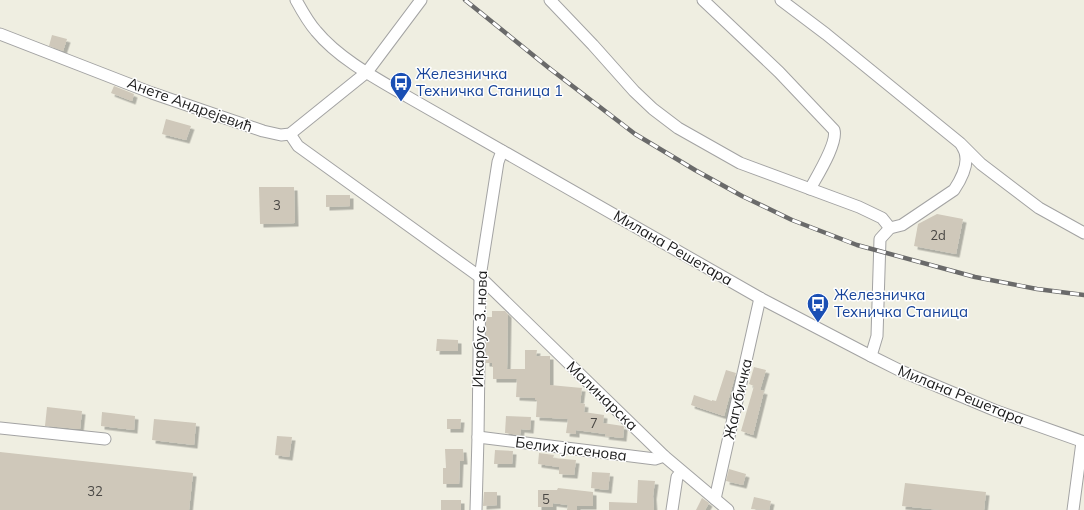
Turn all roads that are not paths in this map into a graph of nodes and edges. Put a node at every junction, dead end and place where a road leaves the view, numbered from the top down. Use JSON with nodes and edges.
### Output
{"nodes":[{"id":1,"x":296,"y":0,"type":"edge"},
{"id":2,"x":421,"y":0,"type":"edge"},
{"id":3,"x":550,"y":0,"type":"edge"},
{"id":4,"x":703,"y":0,"type":"edge"},
{"id":5,"x":781,"y":0,"type":"edge"},
{"id":6,"x":0,"y":34,"type":"edge"},
{"id":7,"x":367,"y":72,"type":"junction"},
{"id":8,"x":290,"y":134,"type":"junction"},
{"id":9,"x":960,"y":143,"type":"junction"},
{"id":10,"x":502,"y":151,"type":"junction"},
{"id":11,"x":810,"y":189,"type":"junction"},
{"id":12,"x":890,"y":228,"type":"junction"},
{"id":13,"x":1084,"y":233,"type":"edge"},
{"id":14,"x":480,"y":277,"type":"junction"},
{"id":15,"x":760,"y":298,"type":"junction"},
{"id":16,"x":871,"y":356,"type":"junction"},
{"id":17,"x":0,"y":428,"type":"edge"},
{"id":18,"x":478,"y":437,"type":"junction"},
{"id":19,"x":105,"y":439,"type":"dead end"},
{"id":20,"x":1083,"y":442,"type":"edge"},
{"id":21,"x":664,"y":456,"type":"junction"},
{"id":22,"x":682,"y":472,"type":"junction"},
{"id":23,"x":715,"y":499,"type":"junction"},
{"id":24,"x":476,"y":510,"type":"edge"},
{"id":25,"x":672,"y":510,"type":"edge"},
{"id":26,"x":728,"y":510,"type":"edge"},
{"id":27,"x":1073,"y":510,"type":"edge"}],
"edges":[{"from":1,"to":7,"type":"street","name":"Милана Решетара"},
{"from":2,"to":7,"type":"street"},
{"from":3,"to":11,"type":"street"},
{"from":4,"to":11,"type":"street"},
{"from":5,"to":9,"type":"street"},
{"from":6,"to":8,"type":"street","name":"Анете Андрејевић"},
{"from":7,"to":8,"type":"street"},
{"from":7,"to":10,"type":"street","name":"Милана Решетара"},
{"from":8,"to":14,"type":"street","name":"Малинарска"},
{"from":9,"to":12,"type":"street"},
{"from":9,"to":13,"type":"street"},
{"from":10,"to":14,"type":"street","name":"Икарбус 3. нова"},
{"from":10,"to":15,"type":"street","name":"Милана Решетара"},
{"from":11,"to":12,"type":"street"},
{"from":12,"to":16,"type":"street"},
{"from":14,"to":18,"type":"street","name":"Икарбус 3. нова"},
{"from":14,"to":21,"type":"street","name":"Малинарска"},
{"from":15,"to":16,"type":"street","name":"Милана Решетара"},
{"from":15,"to":23,"type":"street","name":"Жагубичка"},
{"from":16,"to":20,"type":"street","name":"Милана Решетара"},
{"from":17,"to":19,"type":"street"},
{"from":18,"to":21,"type":"street","name":"Белих јасенова"},
{"from":18,"to":24,"type":"street","name":"Икарбус 3. нова"},
{"from":20,"to":27,"type":"street"},
{"from":21,"to":22,"type":"street","name":"Малинарска"},
{"from":22,"to":23,"type":"street","name":"Малинарска"},
{"from":22,"to":25,"type":"street"},
{"from":23,"to":26,"type":"street","name":"Малинарска"}]}
